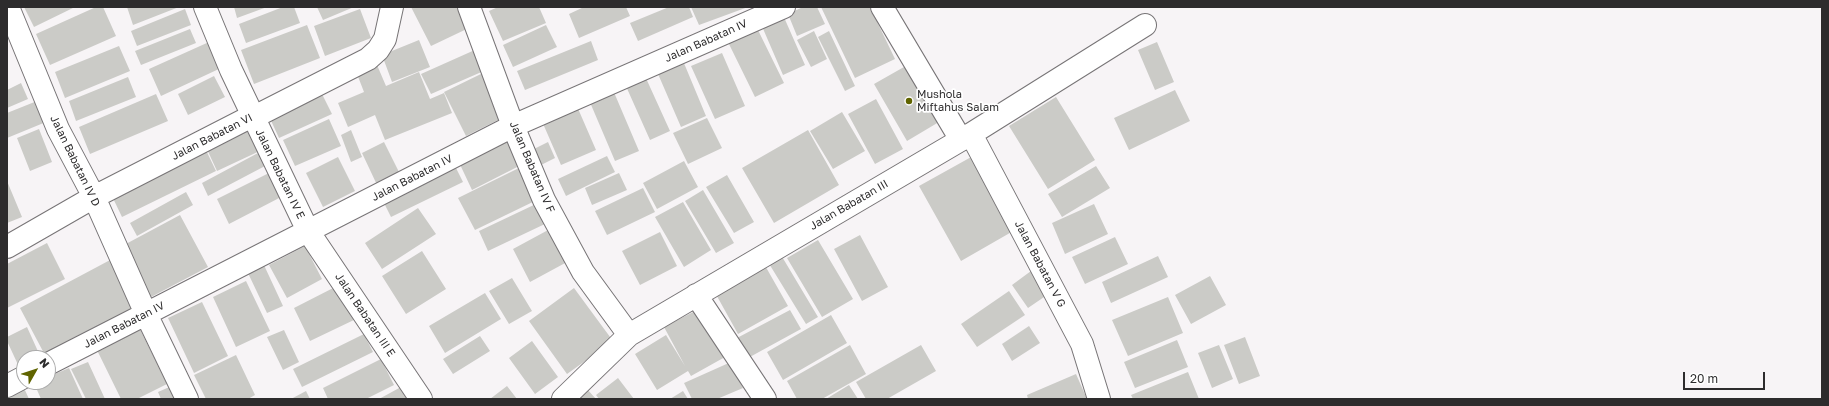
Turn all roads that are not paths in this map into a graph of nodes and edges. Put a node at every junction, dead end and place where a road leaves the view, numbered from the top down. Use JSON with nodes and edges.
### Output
{"nodes":[{"id":1,"x":8,"y":7,"type":"edge"},
{"id":2,"x":205,"y":7,"type":"edge"},
{"id":3,"x":392,"y":7,"type":"edge"},
{"id":4,"x":469,"y":7,"type":"edge"},
{"id":5,"x":784,"y":7,"type":"edge"},
{"id":6,"x":882,"y":7,"type":"edge"},
{"id":7,"x":1146,"y":25,"type":"dead end"},
{"id":8,"x":252,"y":116,"type":"junction"},
{"id":9,"x":513,"y":126,"type":"junction"},
{"id":10,"x":966,"y":137,"type":"junction"},
{"id":11,"x":94,"y":197,"type":"junction"},
{"id":12,"x":308,"y":232,"type":"junction"},
{"id":13,"x":7,"y":247,"type":"edge"},
{"id":14,"x":696,"y":295,"type":"junction"},
{"id":15,"x":146,"y":314,"type":"junction"},
{"id":16,"x":629,"y":335,"type":"junction"},
{"id":17,"x":56,"y":360,"type":"edge"},
{"id":18,"x":16,"y":381,"type":"edge"},
{"id":19,"x":7,"y":386,"type":"edge"},
{"id":20,"x":187,"y":399,"type":"edge"},
{"id":21,"x":421,"y":399,"type":"edge"},
{"id":22,"x":563,"y":399,"type":"edge"},
{"id":23,"x":765,"y":399,"type":"edge"},
{"id":24,"x":1099,"y":399,"type":"edge"}],
"edges":[{"from":1,"to":11,"type":"street","name":"Jalan Babatan IV D"},
{"from":2,"to":8,"type":"street","name":"Jalan Babatan IV E"},
{"from":3,"to":8,"type":"street","name":"Jalan Babatan VI"},
{"from":4,"to":9,"type":"street","name":"Jalan Babatan IV F"},
{"from":5,"to":9,"type":"street","name":"Jalan Babatan IV"},
{"from":6,"to":10,"type":"street","name":"Jalan Babatan V G"},
{"from":7,"to":10,"type":"street","name":"Jalan Babatan III"},
{"from":8,"to":11,"type":"street","name":"Jalan Babatan VI"},
{"from":8,"to":12,"type":"street","name":"Jalan Babatan IV E"},
{"from":9,"to":12,"type":"street","name":"Jalan Babatan IV"},
{"from":9,"to":16,"type":"street","name":"Jalan Babatan IV F"},
{"from":10,"to":14,"type":"street","name":"Jalan Babatan III"},
{"from":10,"to":24,"type":"street","name":"Jalan Babatan V G"},
{"from":11,"to":13,"type":"street","name":"Jalan Babatan VI"},
{"from":11,"to":15,"type":"street","name":"Jalan Babatan IV D"},
{"from":12,"to":15,"type":"street","name":"Jalan Babatan IV"},
{"from":12,"to":21,"type":"street","name":"Jalan Babatan III E"},
{"from":14,"to":16,"type":"street","name":"Jalan Babatan III"},
{"from":14,"to":23,"type":"street"},
{"from":15,"to":17,"type":"street","name":"Jalan Babatan IV"},
{"from":15,"to":20,"type":"street","name":"Jalan Babatan IV D"},
{"from":16,"to":22,"type":"street","name":"Jalan Babatan III"},
{"from":18,"to":19,"type":"street"}]}
